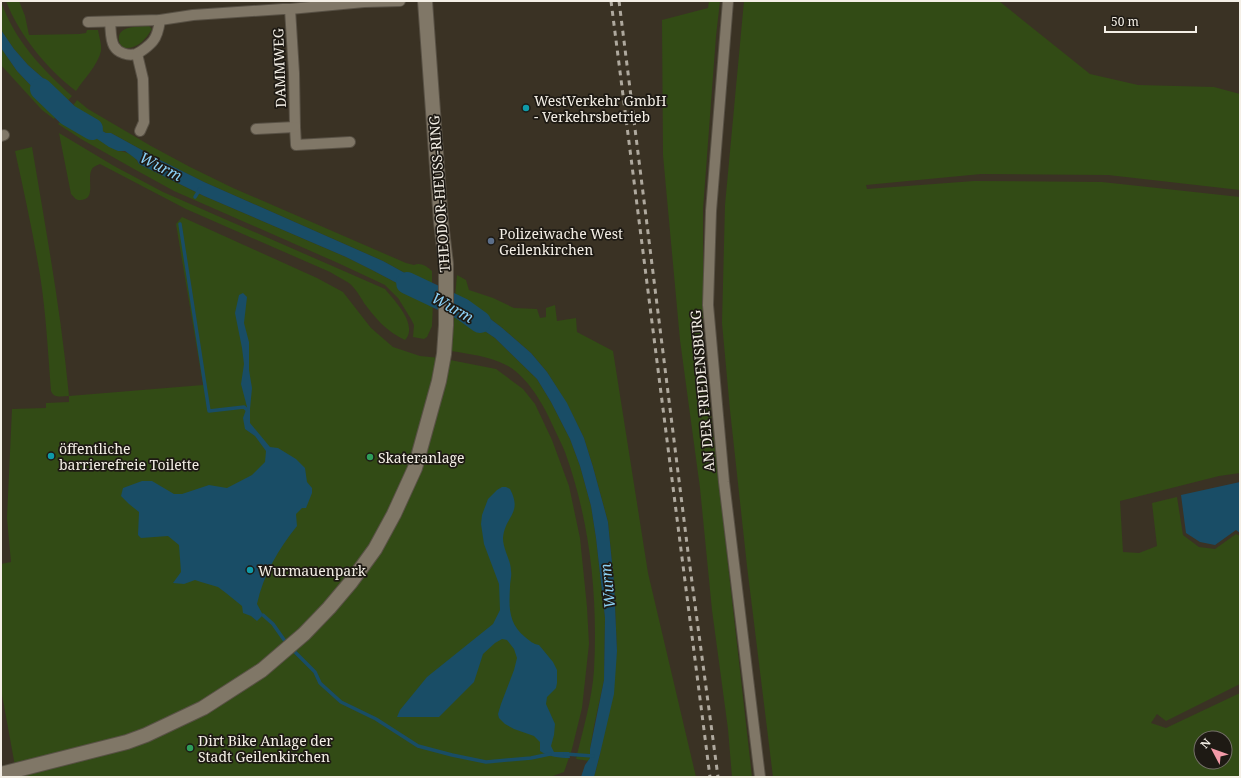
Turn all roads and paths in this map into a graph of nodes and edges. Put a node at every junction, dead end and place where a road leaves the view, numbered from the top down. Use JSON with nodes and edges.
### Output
{"nodes":[{"id":1,"x":400,"y":1,"type":"edge"},
{"id":2,"x":425,"y":1,"type":"edge"},
{"id":3,"x":728,"y":1,"type":"edge"},
{"id":4,"x":290,"y":9,"type":"junction"},
{"id":5,"x":160,"y":20,"type":"junction"},
{"id":6,"x":88,"y":22,"type":"dead end"},
{"id":7,"x":110,"y":22,"type":"junction"},
{"id":8,"x":137,"y":54,"type":"junction"},
{"id":9,"x":295,"y":127,"type":"junction"},
{"id":10,"x":256,"y":129,"type":"dead end"},
{"id":11,"x":140,"y":131,"type":"dead end"},
{"id":12,"x":350,"y":142,"type":"dead end"},
{"id":13,"x":1,"y":774,"type":"edge"},
{"id":14,"x":760,"y":777,"type":"edge"}],
"edges":[{"from":1,"to":4,"type":"street"},
{"from":2,"to":13,"type":"main road","name":"THEODOR-HEUSS-RING"},
{"from":3,"to":14,"type":"street","name":"AN DER FRIEDENSBURG"},
{"from":4,"to":5,"type":"street"},
{"from":4,"to":9,"type":"street","name":"DAMMWEG"},
{"from":5,"to":7,"type":"street"},
{"from":5,"to":8,"type":"street"},
{"from":6,"to":7,"type":"street"},
{"from":7,"to":8,"type":"street"},
{"from":8,"to":11,"type":"street"},
{"from":9,"to":10,"type":"street","name":"DAMMWEG"},
{"from":9,"to":12,"type":"street","name":"DAMMWEG"}]}
